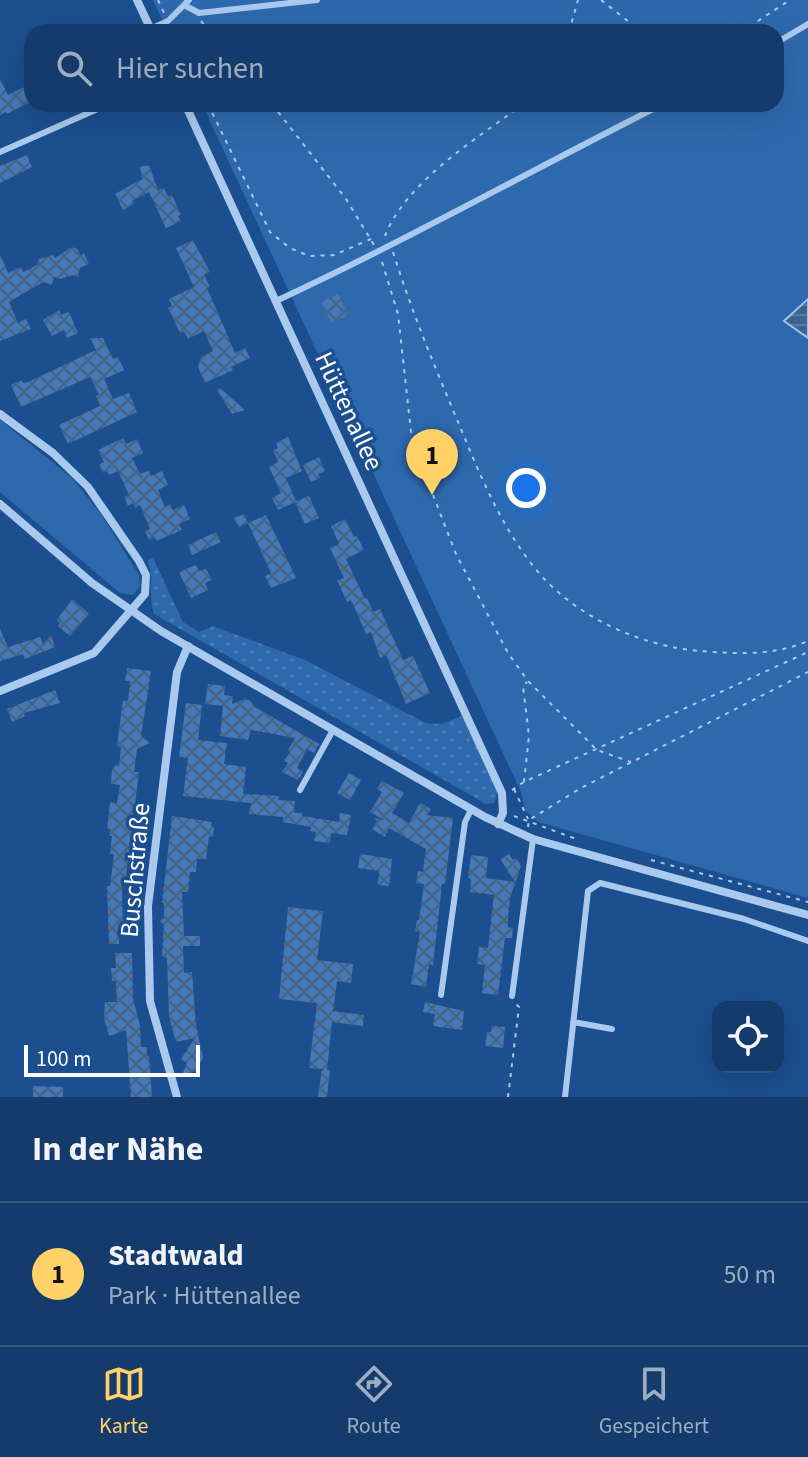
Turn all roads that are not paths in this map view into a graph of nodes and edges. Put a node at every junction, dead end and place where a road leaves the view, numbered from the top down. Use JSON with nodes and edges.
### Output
{"nodes":[{"id":1,"x":137,"y":0,"type":"edge"},
{"id":2,"x":317,"y":0,"type":"edge"},
{"id":3,"x":188,"y":3,"type":"edge"},
{"id":4,"x":148,"y":24,"type":"edge"},
{"id":5,"x":163,"y":24,"type":"edge"},
{"id":6,"x":808,"y":24,"type":"edge"},
{"id":7,"x":784,"y":38,"type":"edge"},
{"id":8,"x":91,"y":112,"type":"edge"},
{"id":9,"x":189,"y":112,"type":"edge"},
{"id":10,"x":647,"y":112,"type":"edge"},
{"id":11,"x":0,"y":152,"type":"edge"},
{"id":12,"x":276,"y":301,"type":"junction"},
{"id":13,"x":0,"y":414,"type":"edge"},
{"id":14,"x":0,"y":504,"type":"edge"},
{"id":15,"x":131,"y":611,"type":"junction"},
{"id":16,"x":188,"y":646,"type":"junction"},
{"id":17,"x":0,"y":691,"type":"edge"},
{"id":18,"x":333,"y":730,"type":"junction"},
{"id":19,"x":300,"y":790,"type":"dead end"},
{"id":20,"x":471,"y":810,"type":"junction"},
{"id":21,"x":498,"y":824,"type":"junction"},
{"id":22,"x":533,"y":839,"type":"junction"},
{"id":23,"x":808,"y":915,"type":"edge"},
{"id":24,"x":808,"y":941,"type":"edge"},
{"id":25,"x":441,"y":995,"type":"dead end"},
{"id":26,"x":512,"y":996,"type":"road end"},
{"id":27,"x":573,"y":1022,"type":"junction"},
{"id":28,"x":612,"y":1029,"type":"dead end"},
{"id":29,"x":177,"y":1097,"type":"edge"},
{"id":30,"x":565,"y":1097,"type":"edge"}],
"edges":[{"from":1,"to":4,"type":"street"},
{"from":2,"to":3,"type":"lane"},
{"from":3,"to":5,"type":"lane"},
{"from":6,"to":7,"type":"lane"},
{"from":8,"to":11,"type":"lane"},
{"from":9,"to":12,"type":"street","name":"Hüttenallee"},
{"from":10,"to":12,"type":"lane"},
{"from":12,"to":21,"type":"street","name":"Hüttenallee"},
{"from":13,"to":15,"type":"street"},
{"from":14,"to":15,"type":"street"},
{"from":15,"to":16,"type":"street"},
{"from":15,"to":17,"type":"street"},
{"from":16,"to":18,"type":"street"},
{"from":16,"to":29,"type":"street","name":"Buschstraße"},
{"from":18,"to":19,"type":"lane"},
{"from":18,"to":20,"type":"street"},
{"from":20,"to":21,"type":"street"},
{"from":20,"to":25,"type":"lane"},
{"from":21,"to":22,"type":"street"},
{"from":22,"to":23,"type":"street"},
{"from":22,"to":26,"type":"lane"},
{"from":24,"to":27,"type":"lane"},
{"from":27,"to":28,"type":"lane"},
{"from":27,"to":30,"type":"lane"}]}
